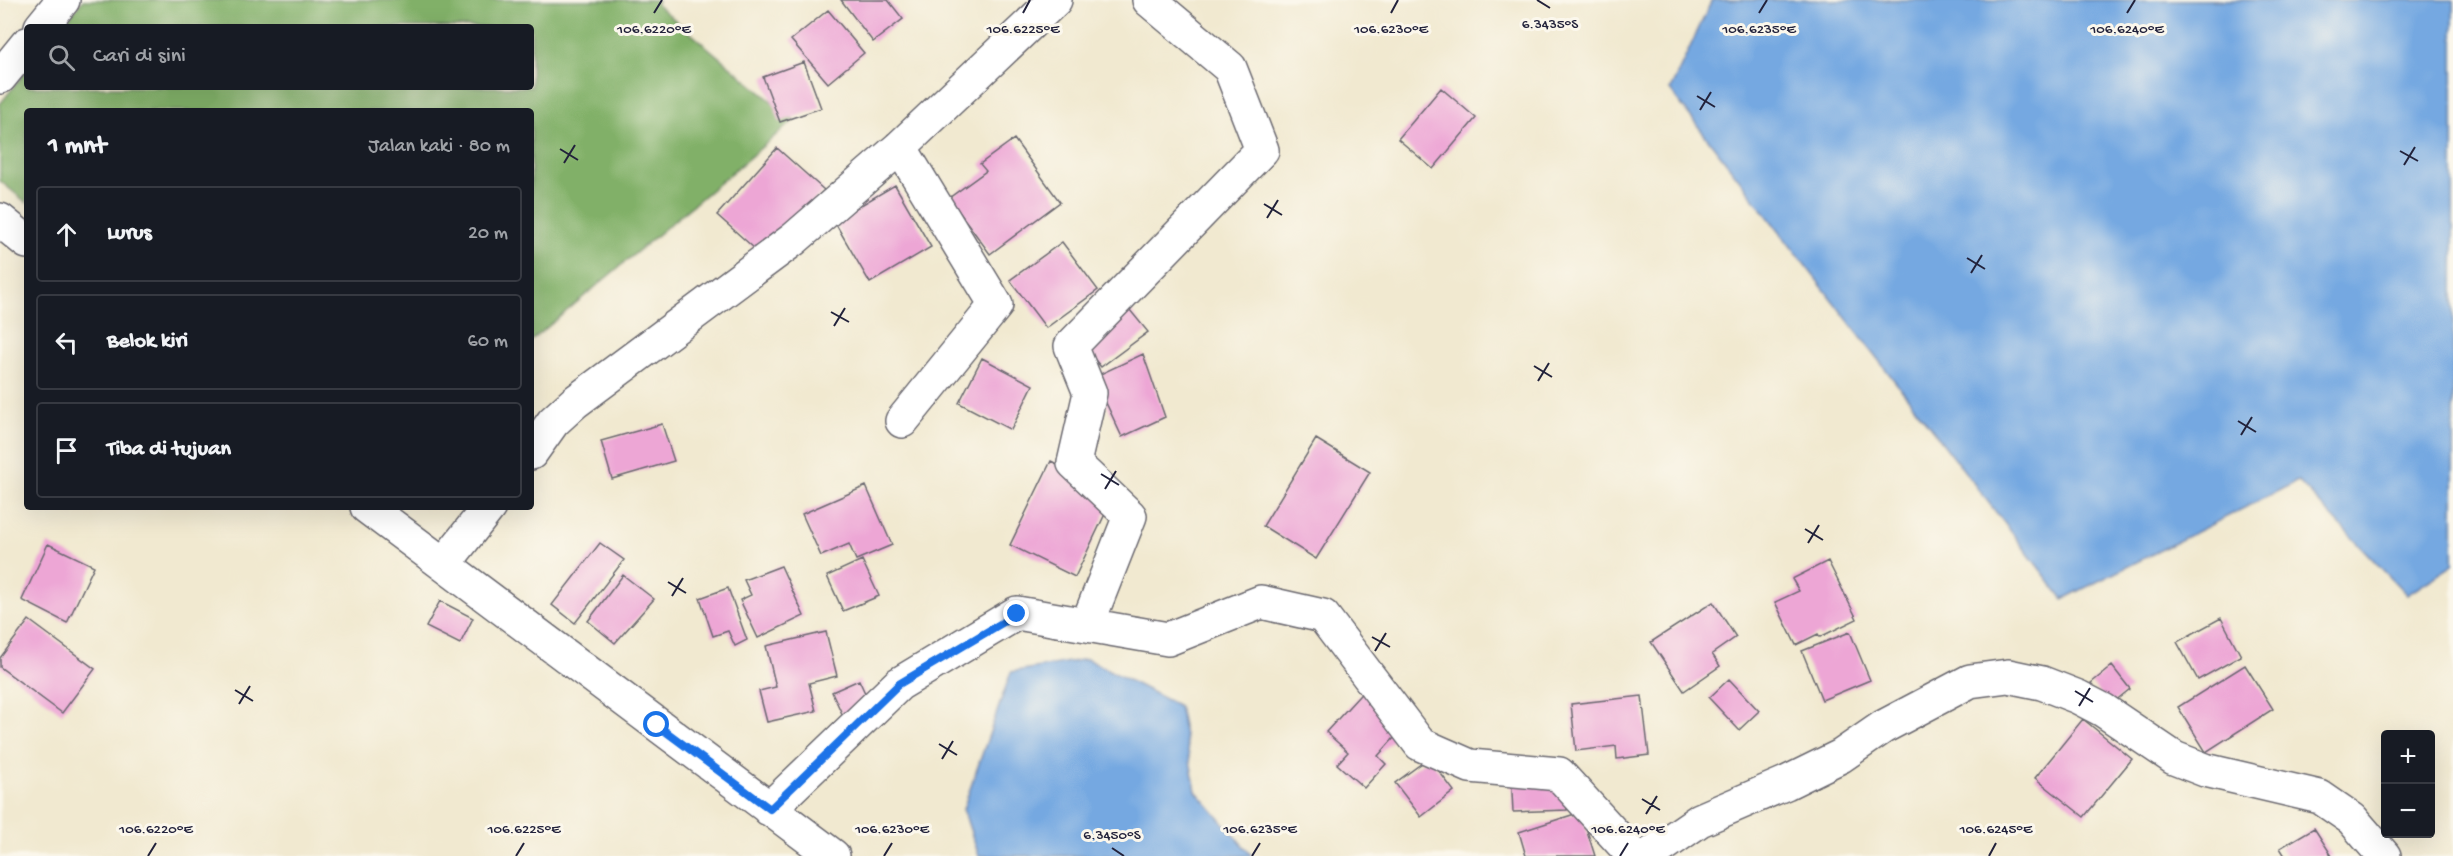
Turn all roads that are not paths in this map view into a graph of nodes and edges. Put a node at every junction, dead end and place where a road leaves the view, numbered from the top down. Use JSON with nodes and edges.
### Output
{"nodes":[{"id":1,"x":63,"y":0,"type":"edge"},
{"id":2,"x":1054,"y":0,"type":"edge"},
{"id":3,"x":1149,"y":0,"type":"edge"},
{"id":4,"x":43,"y":24,"type":"edge"},
{"id":5,"x":24,"y":48,"type":"edge"},
{"id":6,"x":0,"y":77,"type":"edge"},
{"id":7,"x":900,"y":147,"type":"junction"},
{"id":8,"x":0,"y":220,"type":"edge"},
{"id":9,"x":24,"y":240,"type":"edge"},
{"id":10,"x":902,"y":421,"type":"dead end"},
{"id":11,"x":534,"y":449,"type":"edge"},
{"id":12,"x":371,"y":510,"type":"edge"},
{"id":13,"x":487,"y":510,"type":"edge"},
{"id":14,"x":444,"y":564,"type":"junction"},
{"id":15,"x":1087,"y":626,"type":"junction"},
{"id":16,"x":770,"y":809,"type":"junction"},
{"id":17,"x":833,"y":856,"type":"edge"},
{"id":18,"x":1634,"y":856,"type":"edge"},
{"id":19,"x":1648,"y":856,"type":"edge"},
{"id":20,"x":2384,"y":856,"type":"edge"}],
"edges":[{"from":1,"to":4,"type":"street"},
{"from":2,"to":7,"type":"street"},
{"from":3,"to":15,"type":"street"},
{"from":5,"to":6,"type":"street"},
{"from":7,"to":10,"type":"street"},
{"from":7,"to":11,"type":"street"},
{"from":8,"to":9,"type":"street"},
{"from":12,"to":14,"type":"street"},
{"from":13,"to":14,"type":"street"},
{"from":14,"to":16,"type":"street"},
{"from":15,"to":16,"type":"street"},
{"from":15,"to":18,"type":"street"},
{"from":16,"to":17,"type":"street"},
{"from":19,"to":20,"type":"street"}]}
